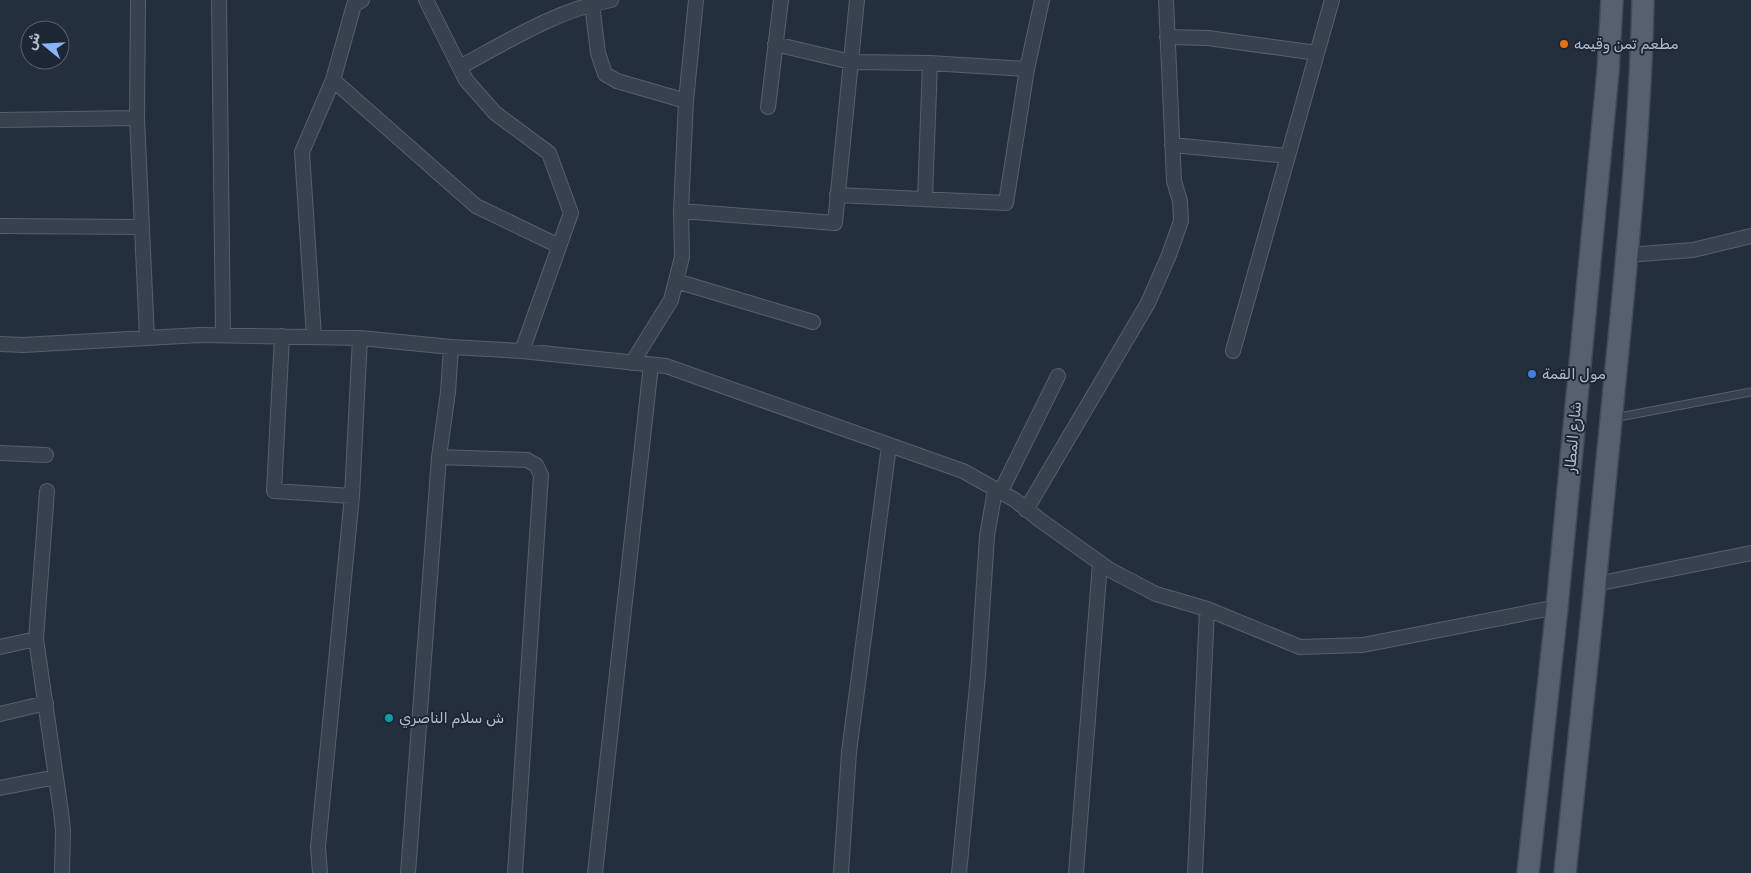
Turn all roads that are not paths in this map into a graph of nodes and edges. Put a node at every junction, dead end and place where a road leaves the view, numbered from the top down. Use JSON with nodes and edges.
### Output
{"nodes":[{"id":1,"x":138,"y":0,"type":"edge"},
{"id":2,"x":218,"y":0,"type":"edge"},
{"id":3,"x":362,"y":0,"type":"edge"},
{"id":4,"x":426,"y":0,"type":"edge"},
{"id":5,"x":612,"y":0,"type":"edge"},
{"id":6,"x":696,"y":0,"type":"edge"},
{"id":7,"x":781,"y":0,"type":"edge"},
{"id":8,"x":857,"y":0,"type":"edge"},
{"id":9,"x":1042,"y":0,"type":"edge"},
{"id":10,"x":1166,"y":0,"type":"edge"},
{"id":11,"x":1332,"y":0,"type":"edge"},
{"id":12,"x":1612,"y":0,"type":"edge"},
{"id":13,"x":1643,"y":0,"type":"edge"},
{"id":14,"x":592,"y":4,"type":"junction"},
{"id":15,"x":1167,"y":37,"type":"junction"},
{"id":16,"x":776,"y":44,"type":"junction"},
{"id":17,"x":1317,"y":53,"type":"junction"},
{"id":18,"x":851,"y":62,"type":"junction"},
{"id":19,"x":930,"y":64,"type":"junction"},
{"id":20,"x":460,"y":66,"type":"junction"},
{"id":21,"x":1026,"y":68,"type":"junction"},
{"id":22,"x":1608,"y":70,"type":"junction"},
{"id":23,"x":1641,"y":72,"type":"junction"},
{"id":24,"x":333,"y":80,"type":"junction"},
{"id":25,"x":686,"y":101,"type":"junction"},
{"id":26,"x":768,"y":107,"type":"dead end"},
{"id":27,"x":137,"y":118,"type":"junction"},
{"id":28,"x":0,"y":120,"type":"edge"},
{"id":29,"x":1603,"y":124,"type":"junction"},
{"id":30,"x":1637,"y":125,"type":"junction"},
{"id":31,"x":1172,"y":145,"type":"junction"},
{"id":32,"x":1288,"y":156,"type":"junction"},
{"id":33,"x":837,"y":195,"type":"junction"},
{"id":34,"x":925,"y":198,"type":"junction"},
{"id":35,"x":681,"y":211,"type":"junction"},
{"id":36,"x":0,"y":226,"type":"edge"},
{"id":37,"x":142,"y":227,"type":"junction"},
{"id":38,"x":1751,"y":236,"type":"edge"},
{"id":39,"x":559,"y":246,"type":"junction"},
{"id":40,"x":1627,"y":255,"type":"junction"},
{"id":41,"x":676,"y":281,"type":"junction"},
{"id":42,"x":813,"y":322,"type":"dead end"},
{"id":43,"x":223,"y":335,"type":"junction"},
{"id":44,"x":282,"y":336,"type":"junction"},
{"id":45,"x":314,"y":337,"type":"junction"},
{"id":46,"x":147,"y":338,"type":"junction"},
{"id":47,"x":360,"y":338,"type":"junction"},
{"id":48,"x":0,"y":344,"type":"edge"},
{"id":49,"x":451,"y":347,"type":"junction"},
{"id":50,"x":522,"y":351,"type":"junction"},
{"id":51,"x":1233,"y":351,"type":"dead end"},
{"id":52,"x":632,"y":363,"type":"junction"},
{"id":53,"x":651,"y":365,"type":"junction"},
{"id":54,"x":1058,"y":376,"type":"dead end"},
{"id":55,"x":1751,"y":392,"type":"edge"},
{"id":56,"x":1612,"y":418,"type":"junction"},
{"id":57,"x":889,"y":446,"type":"junction"},
{"id":58,"x":0,"y":453,"type":"edge"},
{"id":59,"x":46,"y":455,"type":"dead end"},
{"id":60,"x":439,"y":458,"type":"junction"},
{"id":61,"x":47,"y":491,"type":"dead end"},
{"id":62,"x":997,"y":492,"type":"junction"},
{"id":63,"x":352,"y":496,"type":"junction"},
{"id":64,"x":1026,"y":510,"type":"junction"},
{"id":65,"x":1751,"y":553,"type":"edge"},
{"id":66,"x":1100,"y":563,"type":"junction"},
{"id":67,"x":1596,"y":584,"type":"junction"},
{"id":68,"x":1557,"y":607,"type":"junction"},
{"id":69,"x":1207,"y":609,"type":"junction"},
{"id":70,"x":36,"y":638,"type":"junction"},
{"id":71,"x":0,"y":646,"type":"edge"},
{"id":72,"x":46,"y":703,"type":"junction"},
{"id":73,"x":0,"y":714,"type":"edge"},
{"id":74,"x":56,"y":777,"type":"junction"},
{"id":75,"x":0,"y":788,"type":"edge"},
{"id":76,"x":62,"y":873,"type":"edge"},
{"id":77,"x":320,"y":873,"type":"edge"},
{"id":78,"x":408,"y":873,"type":"edge"},
{"id":79,"x":515,"y":873,"type":"edge"},
{"id":80,"x":596,"y":873,"type":"edge"},
{"id":81,"x":841,"y":873,"type":"edge"},
{"id":82,"x":959,"y":873,"type":"edge"},
{"id":83,"x":1076,"y":873,"type":"edge"},
{"id":84,"x":1196,"y":873,"type":"edge"},
{"id":85,"x":1528,"y":873,"type":"edge"},
{"id":86,"x":1566,"y":873,"type":"edge"}],
"edges":[{"from":1,"to":27,"type":"street"},
{"from":2,"to":43,"type":"street"},
{"from":3,"to":24,"type":"street"},
{"from":4,"to":20,"type":"street"},
{"from":5,"to":14,"type":"street"},
{"from":6,"to":25,"type":"street"},
{"from":7,"to":16,"type":"street"},
{"from":8,"to":18,"type":"street"},
{"from":9,"to":21,"type":"street"},
{"from":10,"to":15,"type":"street"},
{"from":11,"to":17,"type":"street"},
{"from":12,"to":22,"type":"main road","name":"شارع المطار"},
{"from":13,"to":23,"type":"main road"},
{"from":14,"to":20,"type":"street"},
{"from":14,"to":25,"type":"street"},
{"from":15,"to":17,"type":"street"},
{"from":15,"to":31,"type":"street"},
{"from":16,"to":18,"type":"street"},
{"from":16,"to":26,"type":"street"},
{"from":17,"to":32,"type":"street"},
{"from":18,"to":19,"type":"street"},
{"from":18,"to":33,"type":"street"},
{"from":19,"to":21,"type":"street"},
{"from":19,"to":34,"type":"street"},
{"from":20,"to":39,"type":"street"},
{"from":21,"to":34,"type":"street"},
{"from":22,"to":23,"type":"main road"},
{"from":22,"to":29,"type":"main road","name":"شارع المطار"},
{"from":23,"to":30,"type":"main road"},
{"from":24,"to":39,"type":"street"},
{"from":24,"to":45,"type":"street"},
{"from":25,"to":35,"type":"street"},
{"from":27,"to":28,"type":"street"},
{"from":27,"to":37,"type":"street"},
{"from":29,"to":30,"type":"main road"},
{"from":29,"to":68,"type":"main road","name":"شارع المطار"},
{"from":30,"to":40,"type":"main road"},
{"from":31,"to":32,"type":"street"},
{"from":31,"to":64,"type":"street"},
{"from":32,"to":51,"type":"street"},
{"from":33,"to":34,"type":"street"},
{"from":33,"to":35,"type":"street"},
{"from":35,"to":41,"type":"street"},
{"from":36,"to":37,"type":"street"},
{"from":37,"to":46,"type":"street"},
{"from":38,"to":40,"type":"street"},
{"from":39,"to":50,"type":"street"},
{"from":40,"to":56,"type":"main road"},
{"from":41,"to":42,"type":"street"},
{"from":41,"to":52,"type":"street"},
{"from":43,"to":44,"type":"street"},
{"from":43,"to":46,"type":"street"},
{"from":44,"to":45,"type":"street"},
{"from":44,"to":63,"type":"street"},
{"from":45,"to":47,"type":"street"},
{"from":46,"to":48,"type":"street"},
{"from":47,"to":49,"type":"street"},
{"from":47,"to":63,"type":"street"},
{"from":49,"to":50,"type":"street"},
{"from":49,"to":60,"type":"street"},
{"from":50,"to":52,"type":"street"},
{"from":52,"to":53,"type":"street"},
{"from":53,"to":57,"type":"street"},
{"from":53,"to":80,"type":"street"},
{"from":54,"to":62,"type":"street"},
{"from":55,"to":56,"type":"lane"},
{"from":56,"to":67,"type":"main road"},
{"from":57,"to":62,"type":"street"},
{"from":57,"to":81,"type":"street"},
{"from":58,"to":59,"type":"street"},
{"from":60,"to":78,"type":"street"},
{"from":60,"to":79,"type":"street"},
{"from":61,"to":70,"type":"street"},
{"from":62,"to":64,"type":"street"},
{"from":62,"to":82,"type":"street"},
{"from":63,"to":77,"type":"street"},
{"from":64,"to":66,"type":"street"},
{"from":65,"to":67,"type":"street"},
{"from":66,"to":69,"type":"street"},
{"from":66,"to":83,"type":"street"},
{"from":67,"to":86,"type":"main road"},
{"from":68,"to":69,"type":"street"},
{"from":68,"to":85,"type":"main road","name":"شارع المطار"},
{"from":69,"to":84,"type":"street"},
{"from":70,"to":71,"type":"street"},
{"from":70,"to":72,"type":"street"},
{"from":72,"to":73,"type":"street"},
{"from":72,"to":74,"type":"street"},
{"from":74,"to":75,"type":"street"},
{"from":74,"to":76,"type":"street"}]}
